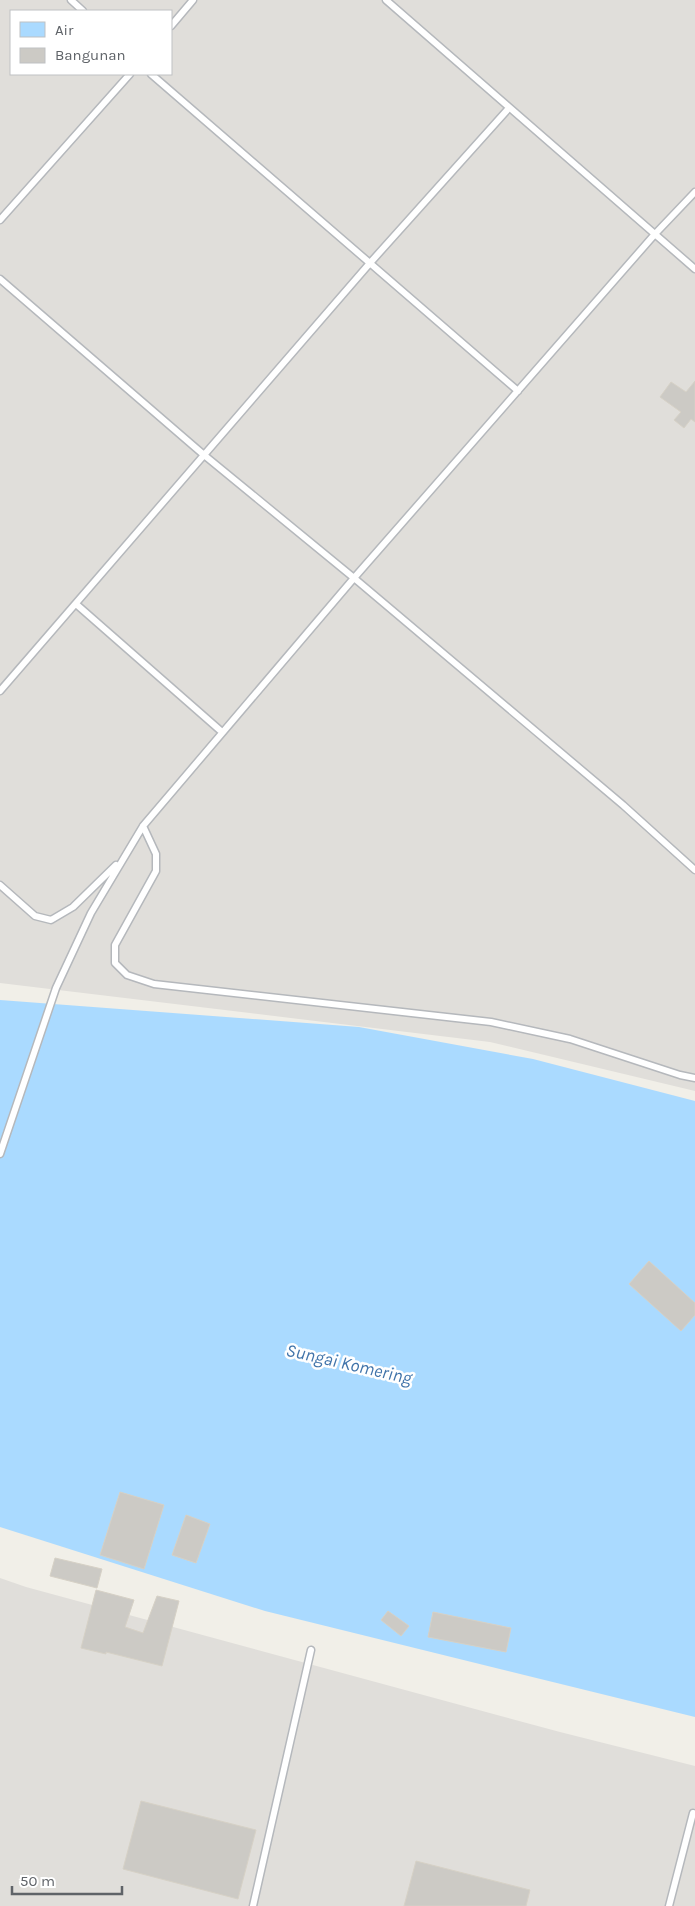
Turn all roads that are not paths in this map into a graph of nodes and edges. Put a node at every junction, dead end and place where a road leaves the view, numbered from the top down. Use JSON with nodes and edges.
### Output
{"nodes":[{"id":1,"x":71,"y":0,"type":"edge"},
{"id":2,"x":194,"y":0,"type":"edge"},
{"id":3,"x":386,"y":0,"type":"edge"},
{"id":4,"x":82,"y":10,"type":"edge"},
{"id":5,"x":172,"y":25,"type":"edge"},
{"id":6,"x":129,"y":75,"type":"edge"},
{"id":7,"x":152,"y":75,"type":"edge"},
{"id":8,"x":509,"y":108,"type":"junction"},
{"id":9,"x":695,"y":192,"type":"edge"},
{"id":10,"x":0,"y":220,"type":"edge"},
{"id":11,"x":655,"y":234,"type":"junction"},
{"id":12,"x":370,"y":264,"type":"junction"},
{"id":13,"x":695,"y":269,"type":"edge"},
{"id":14,"x":0,"y":279,"type":"edge"},
{"id":15,"x":518,"y":391,"type":"junction"},
{"id":16,"x":204,"y":455,"type":"junction"},
{"id":17,"x":354,"y":578,"type":"junction"},
{"id":18,"x":76,"y":604,"type":"junction"},
{"id":19,"x":0,"y":691,"type":"edge"},
{"id":20,"x":222,"y":732,"type":"junction"},
{"id":21,"x":142,"y":826,"type":"junction"},
{"id":22,"x":122,"y":859,"type":"junction"},
{"id":23,"x":695,"y":870,"type":"edge"},
{"id":24,"x":0,"y":885,"type":"edge"},
{"id":25,"x":695,"y":1078,"type":"edge"},
{"id":26,"x":0,"y":1154,"type":"edge"},
{"id":27,"x":311,"y":1650,"type":"dead end"},
{"id":28,"x":693,"y":1813,"type":"dead end"},
{"id":29,"x":253,"y":1906,"type":"edge"},
{"id":30,"x":669,"y":1906,"type":"edge"}],
"edges":[{"from":1,"to":4,"type":"lane"},
{"from":2,"to":5,"type":"lane"},
{"from":3,"to":8,"type":"lane"},
{"from":6,"to":10,"type":"lane"},
{"from":7,"to":12,"type":"lane"},
{"from":8,"to":11,"type":"lane"},
{"from":8,"to":12,"type":"lane"},
{"from":9,"to":11,"type":"lane"},
{"from":11,"to":13,"type":"lane"},
{"from":11,"to":15,"type":"lane"},
{"from":12,"to":15,"type":"lane"},
{"from":12,"to":16,"type":"lane"},
{"from":14,"to":16,"type":"lane"},
{"from":15,"to":17,"type":"lane"},
{"from":16,"to":17,"type":"lane"},
{"from":16,"to":18,"type":"lane"},
{"from":17,"to":20,"type":"lane"},
{"from":17,"to":23,"type":"lane"},
{"from":18,"to":19,"type":"lane"},
{"from":18,"to":20,"type":"lane"},
{"from":20,"to":21,"type":"lane"},
{"from":21,"to":22,"type":"lane"},
{"from":21,"to":25,"type":"lane"},
{"from":22,"to":24,"type":"lane"},
{"from":22,"to":26,"type":"lane"},
{"from":27,"to":29,"type":"lane"},
{"from":28,"to":30,"type":"lane"}]}
